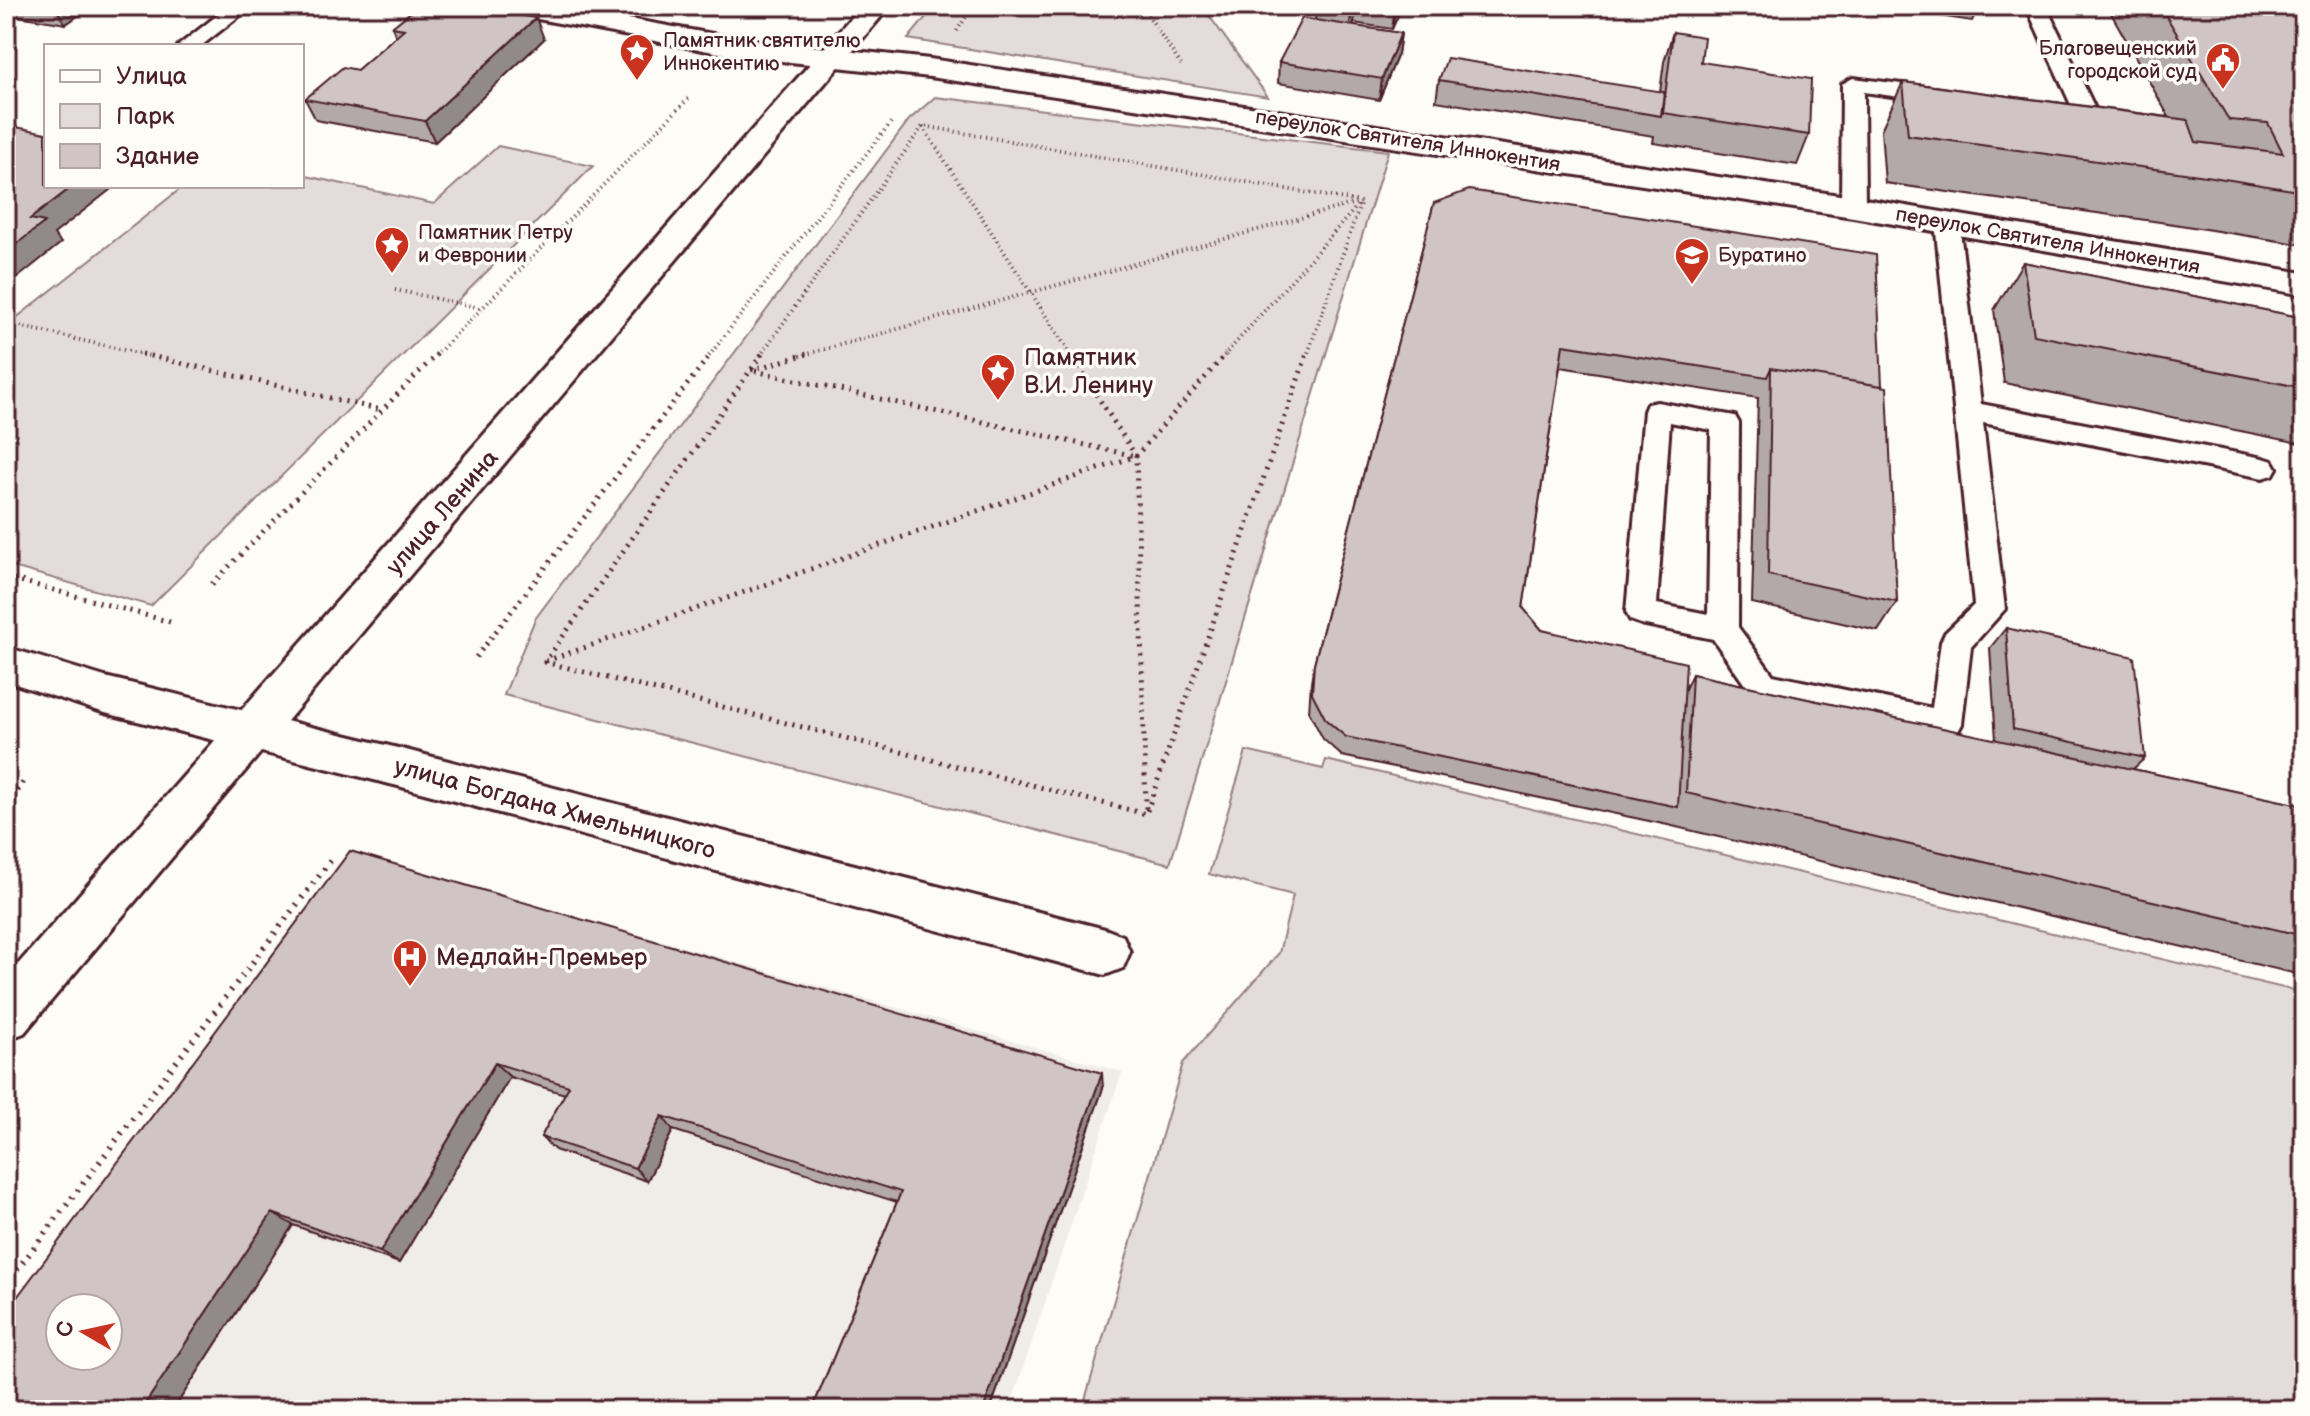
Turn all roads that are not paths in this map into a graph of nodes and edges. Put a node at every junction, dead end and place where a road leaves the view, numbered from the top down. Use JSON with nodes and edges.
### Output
{"nodes":[{"id":1,"x":242,"y":6,"type":"edge"},
{"id":2,"x":511,"y":6,"type":"edge"},
{"id":3,"x":876,"y":6,"type":"edge"},
{"id":4,"x":2036,"y":6,"type":"edge"},
{"id":5,"x":191,"y":44,"type":"edge"},
{"id":6,"x":831,"y":58,"type":"junction"},
{"id":7,"x":1963,"y":98,"type":"edge"},
{"id":8,"x":2041,"y":109,"type":"edge"},
{"id":9,"x":1853,"y":207,"type":"junction"},
{"id":10,"x":1947,"y":222,"type":"junction"},
{"id":11,"x":2304,"y":284,"type":"edge"},
{"id":12,"x":1968,"y":411,"type":"junction"},
{"id":13,"x":2263,"y":468,"type":"dead end"},
{"id":14,"x":1723,"y":629,"type":"junction"},
{"id":15,"x":6,"y":664,"type":"edge"},
{"id":16,"x":254,"y":731,"type":"junction"},
{"id":17,"x":1105,"y":952,"type":"dead end"},
{"id":18,"x":6,"y":1016,"type":"edge"}],
"edges":[{"from":1,"to":5,"type":"lane"},
{"from":2,"to":6,"type":"street","name":"переулок Святителя Иннокентия"},
{"from":3,"to":6,"type":"street","name":"улица Ленина"},
{"from":4,"to":8,"type":"lane"},
{"from":6,"to":9,"type":"street","name":"переулок Святителя Иннокентия"},
{"from":6,"to":16,"type":"street","name":"улица Ленина"},
{"from":7,"to":9,"type":"lane"},
{"from":9,"to":10,"type":"street","name":"переулок Святителя Иннокентия"},
{"from":10,"to":11,"type":"street","name":"переулок Святителя Иннокентия"},
{"from":10,"to":12,"type":"lane"},
{"from":12,"to":13,"type":"lane"},
{"from":12,"to":14,"type":"lane"},
{"from":14,"to":14,"type":"lane"},
{"from":15,"to":16,"type":"street","name":"улица Богдана Хмельницкого"},
{"from":16,"to":17,"type":"street","name":"улица Богдана Хмельницкого"},
{"from":16,"to":18,"type":"street","name":"улица Ленина"}]}
